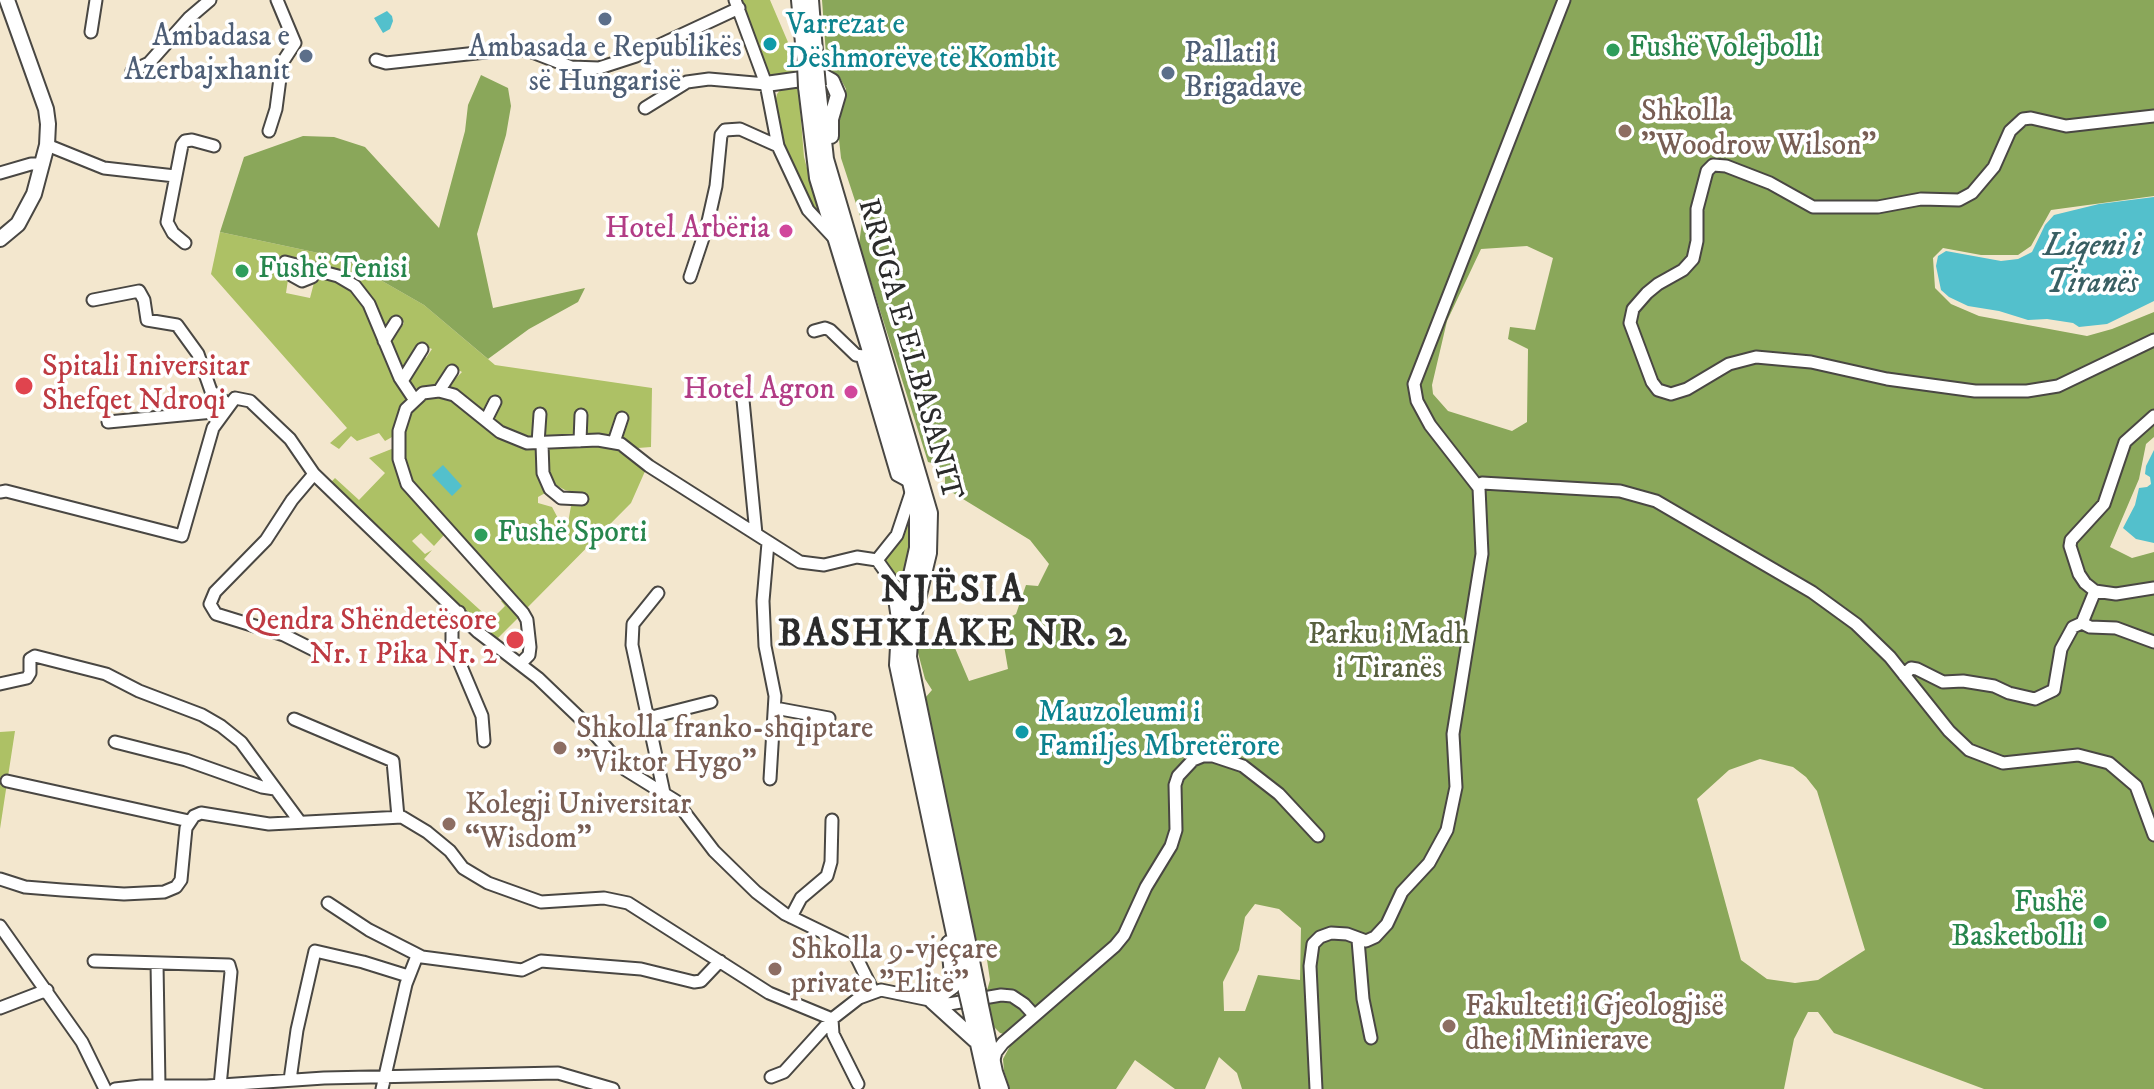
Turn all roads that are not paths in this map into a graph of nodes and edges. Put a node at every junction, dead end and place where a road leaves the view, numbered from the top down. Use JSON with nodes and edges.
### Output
{"nodes":[{"id":1,"x":7,"y":0,"type":"edge"},
{"id":2,"x":96,"y":0,"type":"edge"},
{"id":3,"x":210,"y":0,"type":"edge"},
{"id":4,"x":277,"y":0,"type":"edge"},
{"id":5,"x":799,"y":0,"type":"edge"},
{"id":6,"x":811,"y":0,"type":"edge"},
{"id":7,"x":1564,"y":0,"type":"edge"},
{"id":8,"x":737,"y":4,"type":"edge"},
{"id":9,"x":91,"y":32,"type":"dead end"},
{"id":10,"x":376,"y":60,"type":"dead end"},
{"id":11,"x":810,"y":65,"type":"junction"},
{"id":12,"x":132,"y":71,"type":"dead end"},
{"id":13,"x":766,"y":84,"type":"junction"},
{"id":14,"x":812,"y":87,"type":"junction"},
{"id":15,"x":645,"y":108,"type":"dead end"},
{"id":16,"x":2154,"y":116,"type":"edge"},
{"id":17,"x":269,"y":131,"type":"dead end"},
{"id":18,"x":47,"y":145,"type":"junction"},
{"id":19,"x":214,"y":146,"type":"dead end"},
{"id":20,"x":778,"y":146,"type":"junction"},
{"id":21,"x":43,"y":164,"type":"junction"},
{"id":22,"x":0,"y":173,"type":"edge"},
{"id":23,"x":175,"y":176,"type":"junction"},
{"id":24,"x":834,"y":188,"type":"junction"},
{"id":25,"x":0,"y":239,"type":"edge"},
{"id":26,"x":838,"y":242,"type":"junction"},
{"id":27,"x":185,"y":243,"type":"dead end"},
{"id":28,"x":290,"y":264,"type":"dead end"},
{"id":29,"x":690,"y":277,"type":"dead end"},
{"id":30,"x":93,"y":300,"type":"dead end"},
{"id":31,"x":396,"y":322,"type":"dead end"},
{"id":32,"x":814,"y":331,"type":"dead end"},
{"id":33,"x":2154,"y":340,"type":"edge"},
{"id":34,"x":384,"y":341,"type":"junction"},
{"id":35,"x":422,"y":349,"type":"dead end"},
{"id":36,"x":866,"y":355,"type":"junction"},
{"id":37,"x":452,"y":371,"type":"dead end"},
{"id":38,"x":402,"y":381,"type":"junction"},
{"id":39,"x":439,"y":391,"type":"junction"},
{"id":40,"x":414,"y":399,"type":"junction"},
{"id":41,"x":743,"y":400,"type":"dead end"},
{"id":42,"x":495,"y":402,"type":"dead end"},
{"id":43,"x":226,"y":408,"type":"junction"},
{"id":44,"x":540,"y":414,"type":"dead end"},
{"id":45,"x":581,"y":415,"type":"dead end"},
{"id":46,"x":2154,"y":416,"type":"edge"},
{"id":47,"x":622,"y":418,"type":"dead end"},
{"id":48,"x":486,"y":420,"type":"junction"},
{"id":49,"x":108,"y":422,"type":"dead end"},
{"id":50,"x":580,"y":441,"type":"junction"},
{"id":51,"x":614,"y":442,"type":"junction"},
{"id":52,"x":540,"y":444,"type":"junction"},
{"id":53,"x":314,"y":474,"type":"junction"},
{"id":54,"x":911,"y":486,"type":"junction"},
{"id":55,"x":1479,"y":488,"type":"junction"},
{"id":56,"x":0,"y":492,"type":"edge"},
{"id":57,"x":582,"y":499,"type":"dead end"},
{"id":58,"x":756,"y":534,"type":"junction"},
{"id":59,"x":768,"y":543,"type":"junction"},
{"id":60,"x":877,"y":560,"type":"junction"},
{"id":61,"x":2154,"y":588,"type":"edge"},
{"id":62,"x":2095,"y":591,"type":"junction"},
{"id":63,"x":658,"y":593,"type":"dead end"},
{"id":64,"x":459,"y":612,"type":"junction"},
{"id":65,"x":2082,"y":623,"type":"junction"},
{"id":66,"x":899,"y":628,"type":"junction"},
{"id":67,"x":2154,"y":642,"type":"edge"},
{"id":68,"x":332,"y":654,"type":"dead end"},
{"id":69,"x":520,"y":664,"type":"junction"},
{"id":70,"x":1904,"y":675,"type":"junction"},
{"id":71,"x":0,"y":684,"type":"edge"},
{"id":72,"x":711,"y":702,"type":"dead end"},
{"id":73,"x":775,"y":708,"type":"junction"},
{"id":74,"x":648,"y":718,"type":"junction"},
{"id":75,"x":829,"y":718,"type":"dead end"},
{"id":76,"x":294,"y":719,"type":"dead end"},
{"id":77,"x":484,"y":741,"type":"dead end"},
{"id":78,"x":115,"y":742,"type":"dead end"},
{"id":79,"x":770,"y":779,"type":"dead end"},
{"id":80,"x":7,"y":781,"type":"dead end"},
{"id":81,"x":275,"y":789,"type":"junction"},
{"id":82,"x":664,"y":793,"type":"junction"},
{"id":83,"x":398,"y":817,"type":"junction"},
{"id":84,"x":832,"y":820,"type":"dead end"},
{"id":85,"x":189,"y":821,"type":"junction"},
{"id":86,"x":300,"y":822,"type":"junction"},
{"id":87,"x":2154,"y":835,"type":"edge"},
{"id":88,"x":1318,"y":836,"type":"dead end"},
{"id":89,"x":0,"y":879,"type":"edge"},
{"id":90,"x":328,"y":903,"type":"dead end"},
{"id":91,"x":791,"y":917,"type":"junction"},
{"id":92,"x":950,"y":920,"type":"junction"},
{"id":93,"x":0,"y":926,"type":"edge"},
{"id":94,"x":1358,"y":940,"type":"junction"},
{"id":95,"x":417,"y":956,"type":"junction"},
{"id":96,"x":94,"y":961,"type":"dead end"},
{"id":97,"x":720,"y":961,"type":"junction"},
{"id":98,"x":157,"y":963,"type":"junction"},
{"id":99,"x":408,"y":976,"type":"junction"},
{"id":100,"x":47,"y":990,"type":"junction"},
{"id":101,"x":972,"y":990,"type":"junction"},
{"id":102,"x":873,"y":991,"type":"junction"},
{"id":103,"x":932,"y":1001,"type":"junction"},
{"id":104,"x":0,"y":1008,"type":"edge"},
{"id":105,"x":1034,"y":1015,"type":"junction"},
{"id":106,"x":832,"y":1019,"type":"junction"},
{"id":107,"x":980,"y":1034,"type":"junction"},
{"id":108,"x":1371,"y":1038,"type":"dead end"},
{"id":109,"x":1006,"y":1040,"type":"junction"},
{"id":110,"x":992,"y":1063,"type":"junction"},
{"id":111,"x":500,"y":1074,"type":"junction"},
{"id":112,"x":771,"y":1077,"type":"dead end"},
{"id":113,"x":290,"y":1080,"type":"junction"},
{"id":114,"x":383,"y":1084,"type":"edge"},
{"id":115,"x":858,"y":1084,"type":"dead end"},
{"id":116,"x":159,"y":1086,"type":"junction"},
{"id":117,"x":220,"y":1086,"type":"junction"},
{"id":118,"x":105,"y":1089,"type":"edge"},
{"id":119,"x":115,"y":1089,"type":"edge"},
{"id":120,"x":499,"y":1089,"type":"edge"},
{"id":121,"x":613,"y":1089,"type":"edge"},
{"id":122,"x":988,"y":1089,"type":"edge"},
{"id":123,"x":1001,"y":1089,"type":"edge"},
{"id":124,"x":1316,"y":1089,"type":"edge"}],
"edges":[{"from":1,"to":18,"type":"main road"},
{"from":2,"to":9,"type":"street"},
{"from":3,"to":12,"type":"street"},
{"from":4,"to":17,"type":"street"},
{"from":5,"to":11,"type":"main road","name":"RRUGA E ELBASANIT"},
{"from":6,"to":11,"type":"main road","name":"RRUGA E ELBASANIT"},
{"from":7,"to":55,"type":"street"},
{"from":8,"to":10,"type":"street"},
{"from":8,"to":13,"type":"street"},
{"from":11,"to":14,"type":"main road","name":"RRUGA E ELBASANIT","bridge":true},
{"from":13,"to":15,"type":"street"},
{"from":13,"to":20,"type":"street"},
{"from":13,"to":24,"type":"main road"},
{"from":14,"to":24,"type":"main road","name":"RRUGA E ELBASANIT"},
{"from":14,"to":26,"type":"main road","name":"RRUGA E ELBASANIT"},
{"from":16,"to":33,"type":"street"},
{"from":18,"to":21,"type":"main road"},
{"from":18,"to":23,"type":"street"},
{"from":19,"to":23,"type":"street"},
{"from":20,"to":26,"type":"street"},
{"from":20,"to":29,"type":"street"},
{"from":21,"to":22,"type":"street"},
{"from":21,"to":25,"type":"main road"},
{"from":23,"to":27,"type":"street"},
{"from":24,"to":101,"type":"main road","name":"RRUGA E ELBASANIT"},
{"from":26,"to":36,"type":"main road","name":"RRUGA E ELBASANIT"},
{"from":28,"to":34,"type":"street"},
{"from":30,"to":43,"type":"street"},
{"from":31,"to":34,"type":"street"},
{"from":32,"to":36,"type":"street"},
{"from":34,"to":38,"type":"street"},
{"from":35,"to":38,"type":"street"},
{"from":36,"to":54,"type":"main road","name":"RRUGA E ELBASANIT"},
{"from":37,"to":39,"type":"street"},
{"from":38,"to":40,"type":"street"},
{"from":39,"to":40,"type":"street"},
{"from":39,"to":48,"type":"street"},
{"from":40,"to":69,"type":"street"},
{"from":41,"to":58,"type":"street"},
{"from":42,"to":48,"type":"street"},
{"from":43,"to":49,"type":"street"},
{"from":43,"to":53,"type":"street"},
{"from":43,"to":56,"type":"street"},
{"from":44,"to":52,"type":"street"},
{"from":45,"to":50,"type":"street"},
{"from":46,"to":62,"type":"street"},
{"from":47,"to":51,"type":"street"},
{"from":48,"to":52,"type":"street"},
{"from":50,"to":51,"type":"street"},
{"from":50,"to":52,"type":"street"},
{"from":51,"to":58,"type":"street"},
{"from":52,"to":57,"type":"street"},
{"from":53,"to":64,"type":"street"},
{"from":53,"to":68,"type":"street"},
{"from":54,"to":60,"type":"street"},
{"from":54,"to":66,"type":"main road","name":"RRUGA E ELBASANIT"},
{"from":55,"to":70,"type":"street"},
{"from":55,"to":94,"type":"street"},
{"from":58,"to":59,"type":"street"},
{"from":59,"to":60,"type":"street"},
{"from":59,"to":73,"type":"street"},
{"from":60,"to":66,"type":"street"},
{"from":61,"to":62,"type":"street"},
{"from":62,"to":65,"type":"street"},
{"from":63,"to":74,"type":"street"},
{"from":64,"to":69,"type":"street"},
{"from":64,"to":77,"type":"street"},
{"from":65,"to":67,"type":"street"},
{"from":65,"to":70,"type":"street"},
{"from":66,"to":92,"type":"main road","name":"RRUGA E ELBASANIT"},
{"from":69,"to":82,"type":"street"},
{"from":70,"to":87,"type":"street"},
{"from":71,"to":81,"type":"street"},
{"from":72,"to":74,"type":"street"},
{"from":73,"to":75,"type":"street"},
{"from":73,"to":79,"type":"street"},
{"from":74,"to":82,"type":"street"},
{"from":76,"to":83,"type":"street"},
{"from":78,"to":81,"type":"street"},
{"from":80,"to":85,"type":"street"},
{"from":81,"to":86,"type":"street"},
{"from":82,"to":91,"type":"street"},
{"from":83,"to":86,"type":"street"},
{"from":83,"to":97,"type":"street"},
{"from":84,"to":91,"type":"street"},
{"from":85,"to":86,"type":"street"},
{"from":85,"to":89,"type":"street"},
{"from":88,"to":105,"type":"street"},
{"from":90,"to":95,"type":"street"},
{"from":91,"to":102,"type":"street"},
{"from":92,"to":101,"type":"main road","name":"RRUGA E ELBASANIT"},
{"from":92,"to":103,"type":"main road"},
{"from":93,"to":100,"type":"street"},
{"from":94,"to":108,"type":"street"},
{"from":94,"to":124,"type":"street"},
{"from":95,"to":97,"type":"street"},
{"from":95,"to":99,"type":"street"},
{"from":96,"to":98,"type":"street"},
{"from":97,"to":106,"type":"street"},
{"from":98,"to":116,"type":"street"},
{"from":98,"to":117,"type":"street"},
{"from":99,"to":113,"type":"street"},
{"from":99,"to":114,"type":"street"},
{"from":100,"to":104,"type":"street"},
{"from":100,"to":118,"type":"street"},
{"from":101,"to":107,"type":"main road","name":"RRUGA E ELBASANIT","bridge":true},
{"from":102,"to":103,"type":"street"},
{"from":102,"to":106,"type":"street"},
{"from":103,"to":105,"type":"street"},
{"from":103,"to":107,"type":"main road"},
{"from":105,"to":109,"type":"street"},
{"from":106,"to":112,"type":"street"},
{"from":106,"to":115,"type":"street"},
{"from":107,"to":109,"type":"street"},
{"from":107,"to":110,"type":"main road","name":"RRUGA E ELBASANIT"},
{"from":107,"to":122,"type":"main road","name":"RRUGA E ELBASANIT"},
{"from":109,"to":110,"type":"street"},
{"from":110,"to":123,"type":"main road","name":"RRUGA E ELBASANIT"},
{"from":111,"to":114,"type":"street"},
{"from":111,"to":120,"type":"street"},
{"from":111,"to":121,"type":"street"},
{"from":113,"to":114,"type":"street"},
{"from":113,"to":117,"type":"street"},
{"from":116,"to":117,"type":"street"},
{"from":116,"to":119,"type":"street"}]}
